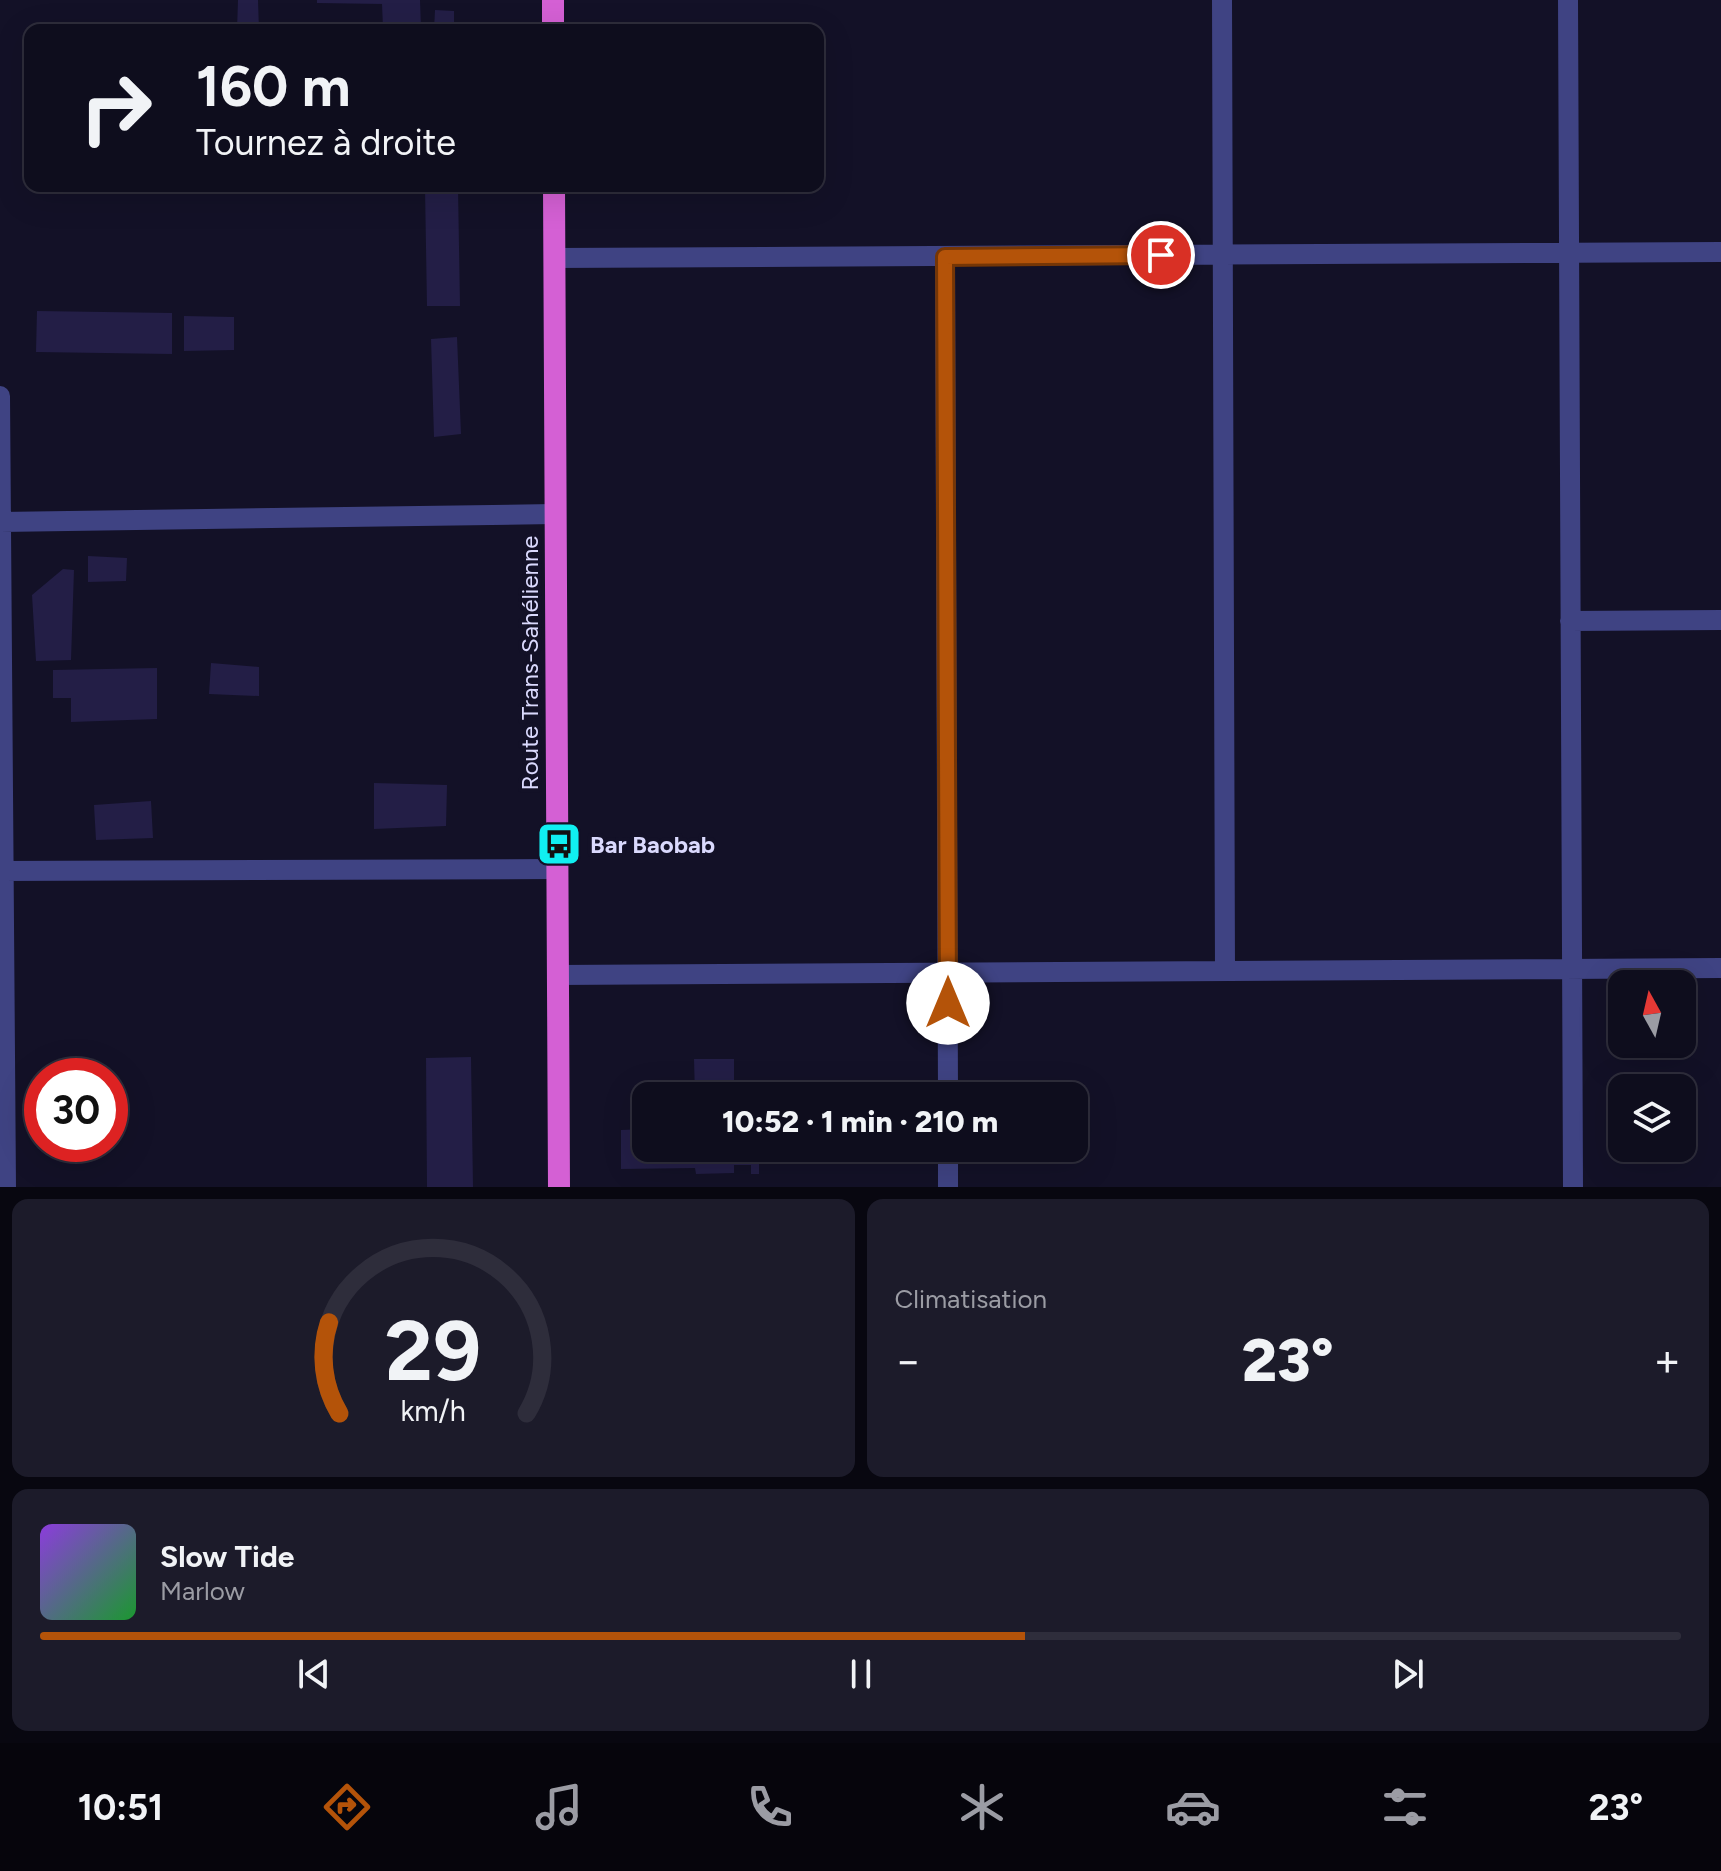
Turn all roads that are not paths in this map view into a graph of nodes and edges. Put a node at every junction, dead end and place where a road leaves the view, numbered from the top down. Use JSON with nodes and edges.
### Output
{"nodes":[{"id":1,"x":553,"y":0,"type":"edge"},
{"id":2,"x":1222,"y":0,"type":"edge"},
{"id":3,"x":1568,"y":0,"type":"edge"},
{"id":4,"x":553,"y":24,"type":"edge"},
{"id":5,"x":554,"y":192,"type":"edge"},
{"id":6,"x":1721,"y":252,"type":"edge"},
{"id":7,"x":1569,"y":253,"type":"junction"},
{"id":8,"x":1223,"y":255,"type":"junction"},
{"id":9,"x":945,"y":257,"type":"junction"},
{"id":10,"x":554,"y":258,"type":"junction"},
{"id":11,"x":0,"y":396,"type":"edge"},
{"id":12,"x":554,"y":514,"type":"junction"},
{"id":13,"x":0,"y":522,"type":"edge"},
{"id":14,"x":1721,"y":620,"type":"edge"},
{"id":15,"x":1570,"y":621,"type":"junction"},
{"id":16,"x":557,"y":869,"type":"junction"},
{"id":17,"x":2,"y":871,"type":"edge"},
{"id":18,"x":1721,"y":968,"type":"edge"},
{"id":19,"x":1572,"y":969,"type":"junction"},
{"id":20,"x":1225,"y":971,"type":"junction"},
{"id":21,"x":947,"y":972,"type":"junction"},
{"id":22,"x":557,"y":975,"type":"junction"},
{"id":23,"x":948,"y":1082,"type":"edge"},
{"id":24,"x":948,"y":1162,"type":"edge"},
{"id":25,"x":6,"y":1187,"type":"edge"},
{"id":26,"x":559,"y":1187,"type":"edge"},
{"id":27,"x":948,"y":1187,"type":"edge"},
{"id":28,"x":1573,"y":1187,"type":"edge"}],
"edges":[{"from":1,"to":4,"type":"highway"},
{"from":2,"to":8,"type":"street"},
{"from":3,"to":7,"type":"street"},
{"from":5,"to":10,"type":"highway","name":"Route Trans-Sahélienne"},
{"from":6,"to":7,"type":"street"},
{"from":7,"to":8,"type":"street"},
{"from":7,"to":15,"type":"street"},
{"from":8,"to":9,"type":"street"},
{"from":8,"to":20,"type":"street"},
{"from":9,"to":10,"type":"street"},
{"from":9,"to":21,"type":"street"},
{"from":10,"to":12,"type":"highway","name":"Route Trans-Sahélienne"},
{"from":11,"to":13,"type":"street"},
{"from":12,"to":13,"type":"street"},
{"from":12,"to":16,"type":"highway","name":"Route Trans-Sahélienne"},
{"from":13,"to":17,"type":"street"},
{"from":14,"to":15,"type":"street"},
{"from":15,"to":19,"type":"street"},
{"from":16,"to":17,"type":"street"},
{"from":16,"to":22,"type":"highway","name":"Route Trans-Sahélienne"},
{"from":17,"to":25,"type":"street"},
{"from":18,"to":19,"type":"street"},
{"from":19,"to":20,"type":"street"},
{"from":19,"to":28,"type":"street"},
{"from":20,"to":21,"type":"street"},
{"from":21,"to":22,"type":"street"},
{"from":21,"to":23,"type":"street"},
{"from":22,"to":26,"type":"highway","name":"Route Trans-Sahélienne"},
{"from":24,"to":27,"type":"street"}]}
